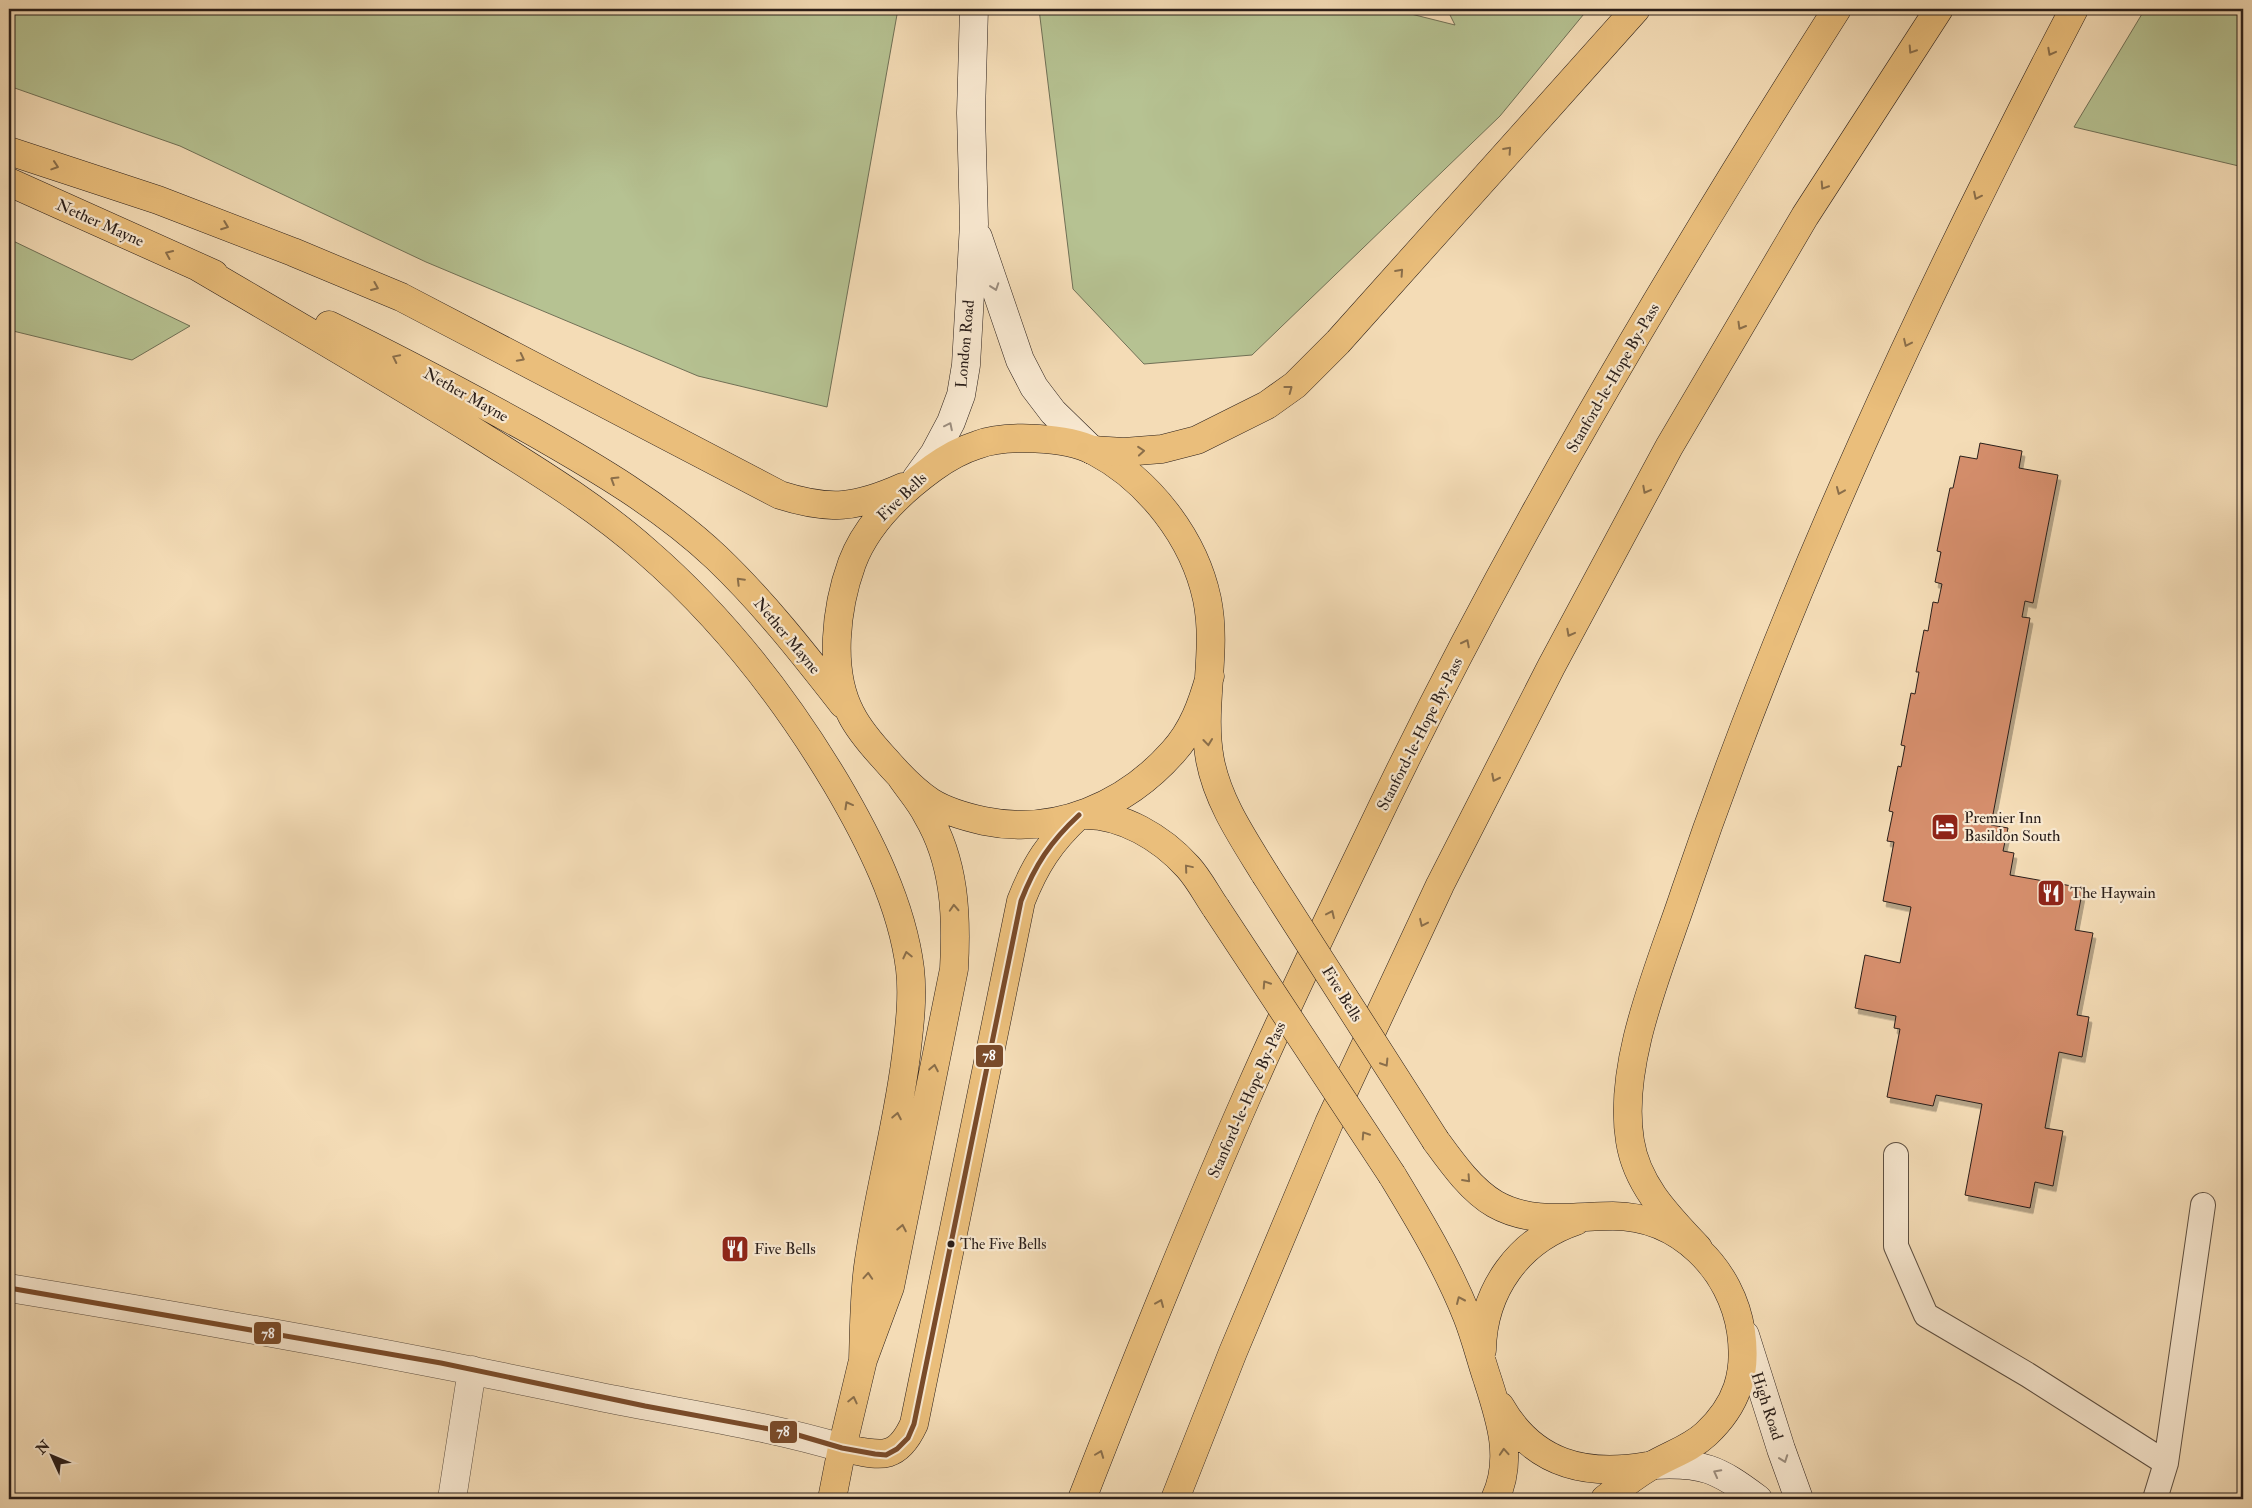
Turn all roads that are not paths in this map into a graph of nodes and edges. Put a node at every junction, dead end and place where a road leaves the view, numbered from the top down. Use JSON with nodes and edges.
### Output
{"nodes":[{"id":1,"x":974,"y":9,"type":"edge"},
{"id":2,"x":1636,"y":9,"type":"edge"},
{"id":3,"x":1837,"y":9,"type":"edge"},
{"id":4,"x":1939,"y":9,"type":"edge"},
{"id":5,"x":2074,"y":9,"type":"edge"},
{"id":6,"x":9,"y":151,"type":"edge"},
{"id":7,"x":9,"y":182,"type":"edge"},
{"id":8,"x":974,"y":224,"type":"junction"},
{"id":9,"x":198,"y":267,"type":"junction"},
{"id":10,"x":1092,"y":450,"type":"junction"},
{"id":11,"x":914,"y":482,"type":"junction"},
{"id":12,"x":1210,"y":676,"type":"junction"},
{"id":13,"x":850,"y":713,"type":"junction"},
{"id":14,"x":901,"y":777,"type":"junction"},
{"id":15,"x":1079,"y":816,"type":"junction"},
{"id":16,"x":1896,"y":1155,"type":"dead end"},
{"id":17,"x":2203,"y":1205,"type":"dead end"},
{"id":18,"x":1585,"y":1218,"type":"junction"},
{"id":19,"x":1698,"y":1248,"type":"junction"},
{"id":20,"x":9,"y":1288,"type":"edge"},
{"id":21,"x":1738,"y":1312,"type":"junction"},
{"id":22,"x":863,"y":1360,"type":"junction"},
{"id":23,"x":1482,"y":1363,"type":"junction"},
{"id":24,"x":472,"y":1370,"type":"junction"},
{"id":25,"x":1492,"y":1392,"type":"junction"},
{"id":26,"x":842,"y":1448,"type":"junction"},
{"id":27,"x":2166,"y":1462,"type":"junction"},
{"id":28,"x":1652,"y":1465,"type":"junction"},
{"id":29,"x":452,"y":1499,"type":"edge"},
{"id":30,"x":832,"y":1499,"type":"edge"},
{"id":31,"x":1082,"y":1499,"type":"edge"},
{"id":32,"x":1175,"y":1499,"type":"edge"},
{"id":33,"x":1495,"y":1499,"type":"edge"},
{"id":34,"x":1605,"y":1499,"type":"edge"},
{"id":35,"x":1758,"y":1499,"type":"edge"},
{"id":36,"x":1799,"y":1499,"type":"edge"},
{"id":37,"x":2155,"y":1499,"type":"edge"}],
"edges":[{"from":1,"to":8,"type":"street","name":"London Road"},
{"from":10,"to":2,"type":"main road","one_way":true},
{"from":31,"to":3,"type":"main road","name":"Stanford-le-Hope By-Pass","one_way":true},
{"from":4,"to":32,"type":"main road","one_way":true},
{"from":5,"to":19,"type":"main road","one_way":true},
{"from":6,"to":11,"type":"main road","one_way":true},
{"from":9,"to":7,"type":"main road","name":"Nether Mayne","one_way":true},
{"from":8,"to":10,"type":"street","name":"London Road","one_way":true},
{"from":11,"to":8,"type":"street","name":"London Road","one_way":true},
{"from":13,"to":9,"type":"main road","name":"Nether Mayne","one_way":true},
{"from":22,"to":9,"type":"main road","one_way":true},
{"from":10,"to":11,"type":"main road","name":"Five Bells"},
{"from":10,"to":12,"type":"main road","name":"Five Bells"},
{"from":11,"to":13,"type":"main road","name":"Five Bells"},
{"from":12,"to":15,"type":"main road","name":"Five Bells"},
{"from":12,"to":18,"type":"main road","name":"Five Bells","one_way":true,"bridge":true},
{"from":13,"to":14,"type":"main road","name":"Five Bells"},
{"from":14,"to":15,"type":"main road","name":"Five Bells"},
{"from":22,"to":14,"type":"main road","one_way":true},
{"from":23,"to":15,"type":"main road","name":"Five Bells","one_way":true,"bridge":true},
{"from":15,"to":26,"type":"main road"},
{"from":16,"to":27,"type":"lane"},
{"from":17,"to":27,"type":"lane"},
{"from":18,"to":19,"type":"main road","name":"Five Bells"},
{"from":18,"to":23,"type":"main road","name":"Five Bells"},
{"from":19,"to":21,"type":"main road","name":"Five Bells"},
{"from":20,"to":24,"type":"street"},
{"from":21,"to":28,"type":"main road","name":"Five Bells"},
{"from":21,"to":36,"type":"street","name":"High Road","one_way":true},
{"from":26,"to":22,"type":"main road","one_way":true},
{"from":23,"to":25,"type":"main road","name":"Five Bells"},
{"from":24,"to":26,"type":"street"},
{"from":24,"to":29,"type":"street"},
{"from":25,"to":28,"type":"main road","name":"Five Bells"},
{"from":33,"to":25,"type":"main road","name":"Five Bells","one_way":true},
{"from":26,"to":30,"type":"main road"},
{"from":27,"to":37,"type":"lane"},
{"from":28,"to":34,"type":"main road","name":"Five Bells"},
{"from":35,"to":28,"type":"street","one_way":true}]}
